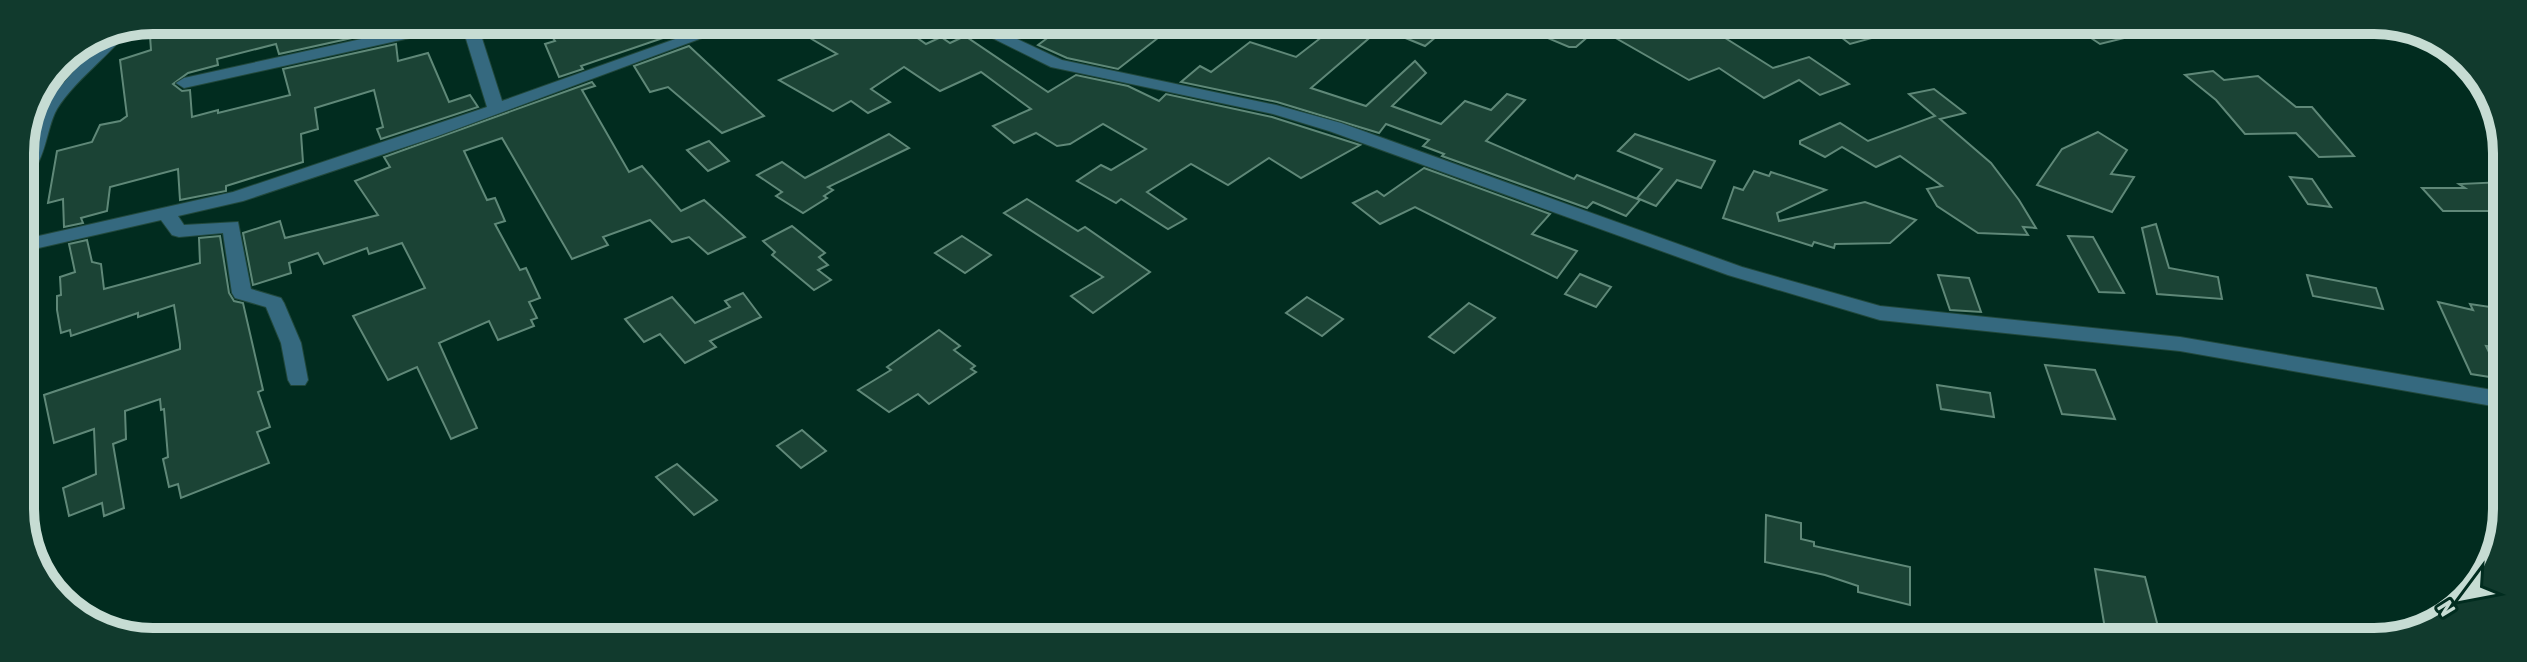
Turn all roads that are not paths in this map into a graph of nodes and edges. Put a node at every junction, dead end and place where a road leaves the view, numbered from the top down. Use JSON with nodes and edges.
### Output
{"nodes":[{"id":1,"x":405,"y":34,"type":"edge"},
{"id":2,"x":473,"y":34,"type":"edge"},
{"id":3,"x":704,"y":34,"type":"edge"},
{"id":4,"x":993,"y":34,"type":"edge"},
{"id":5,"x":109,"y":42,"type":"edge"},
{"id":6,"x":103,"y":49,"type":"junction"},
{"id":7,"x":84,"y":57,"type":"edge"},
{"id":8,"x":184,"y":83,"type":"dead end"},
{"id":9,"x":495,"y":107,"type":"junction"},
{"id":10,"x":34,"y":150,"type":"edge"},
{"id":11,"x":165,"y":212,"type":"junction"},
{"id":12,"x":34,"y":243,"type":"edge"},
{"id":13,"x":298,"y":380,"type":"dead end"},
{"id":14,"x":2493,"y":398,"type":"edge"}],
"edges":[{"from":1,"to":8,"type":"street"},
{"from":2,"to":9,"type":"street"},
{"from":3,"to":9,"type":"street"},
{"from":4,"to":14,"type":"street"},
{"from":5,"to":6,"type":"street"},
{"from":6,"to":7,"type":"street"},
{"from":6,"to":10,"type":"street"},
{"from":9,"to":11,"type":"street"},
{"from":11,"to":12,"type":"street"},
{"from":11,"to":13,"type":"street"}]}
